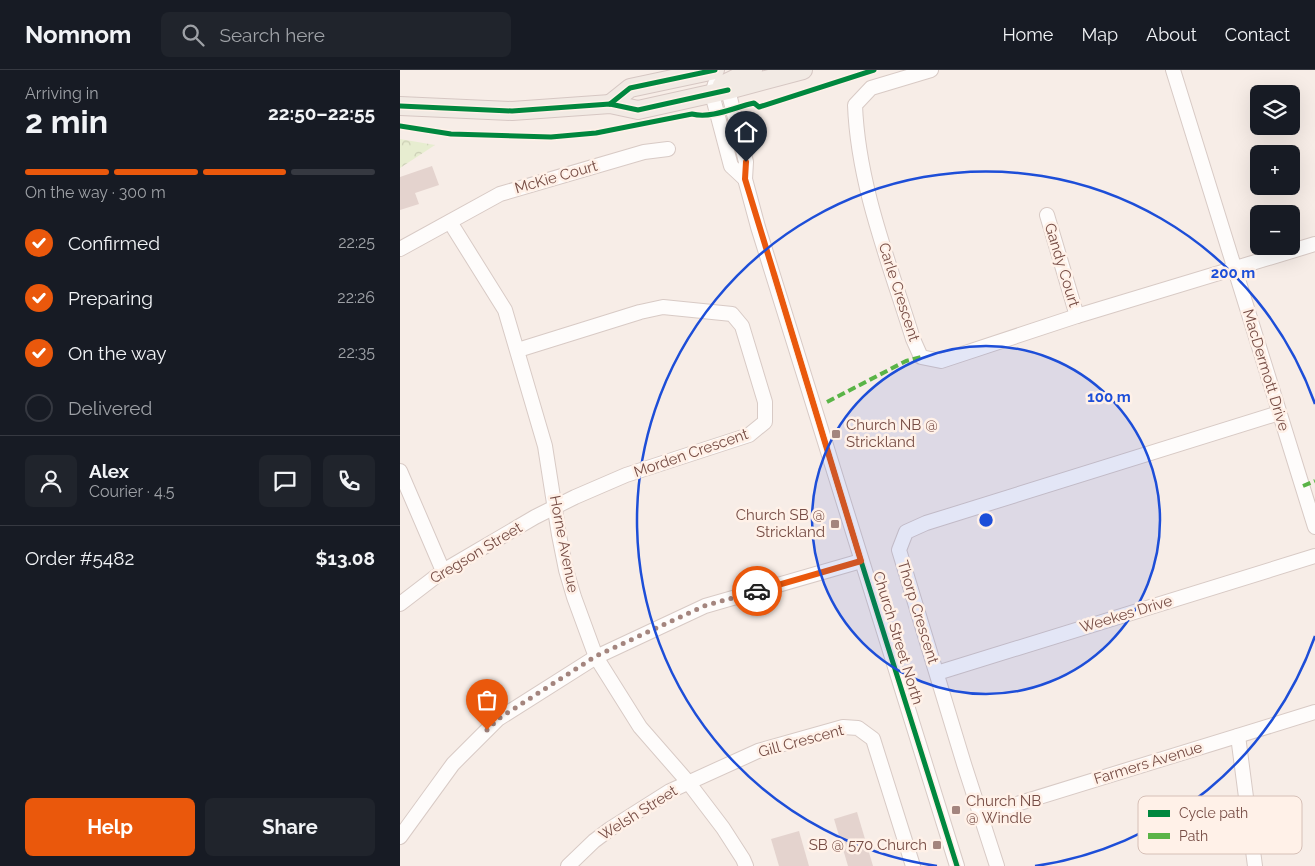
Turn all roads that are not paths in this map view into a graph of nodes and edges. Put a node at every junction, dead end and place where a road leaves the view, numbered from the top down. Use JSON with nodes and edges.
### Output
{"nodes":[{"id":1,"x":753,"y":70,"type":"edge"},
{"id":2,"x":803,"y":70,"type":"edge"},
{"id":3,"x":931,"y":70,"type":"edge"},
{"id":4,"x":1173,"y":70,"type":"edge"},
{"id":5,"x":719,"y":80,"type":"edge"},
{"id":6,"x":610,"y":104,"type":"junction"},
{"id":7,"x":404,"y":106,"type":"edge"},
{"id":8,"x":668,"y":149,"type":"dead end"},
{"id":9,"x":1047,"y":215,"type":"dead end"},
{"id":10,"x":450,"y":222,"type":"junction"},
{"id":11,"x":1315,"y":244,"type":"edge"},
{"id":12,"x":400,"y":249,"type":"edge"},
{"id":13,"x":1235,"y":267,"type":"junction"},
{"id":14,"x":1077,"y":316,"type":"junction"},
{"id":15,"x":518,"y":350,"type":"junction"},
{"id":16,"x":1279,"y":413,"type":"junction"},
{"id":17,"x":400,"y":471,"type":"edge"},
{"id":18,"x":555,"y":506,"type":"junction"},
{"id":19,"x":1315,"y":527,"type":"edge"},
{"id":20,"x":1315,"y":556,"type":"edge"},
{"id":21,"x":861,"y":561,"type":"junction"},
{"id":22,"x":443,"y":571,"type":"junction"},
{"id":23,"x":400,"y":604,"type":"edge"},
{"id":24,"x":596,"y":656,"type":"junction"},
{"id":25,"x":937,"y":673,"type":"junction"},
{"id":26,"x":1315,"y":712,"type":"edge"},
{"id":27,"x":1238,"y":736,"type":"junction"},
{"id":28,"x":688,"y":782,"type":"junction"},
{"id":29,"x":1246,"y":796,"type":"edge"},
{"id":30,"x":982,"y":815,"type":"junction"},
{"id":31,"x":400,"y":837,"type":"edge"},
{"id":32,"x":568,"y":866,"type":"edge"},
{"id":33,"x":746,"y":866,"type":"edge"},
{"id":34,"x":913,"y":866,"type":"edge"},
{"id":35,"x":957,"y":866,"type":"edge"},
{"id":36,"x":998,"y":866,"type":"edge"}],
"edges":[{"from":1,"to":5,"type":"main road"},
{"from":2,"to":5,"type":"main road"},
{"from":3,"to":14,"type":"street","name":"Carle Crescent"},
{"from":4,"to":13,"type":"street","name":"MacDermott Drive"},
{"from":5,"to":6,"type":"main road"},
{"from":5,"to":6,"type":"main road"},
{"from":5,"to":21,"type":"street","name":"Church Street North"},
{"from":6,"to":7,"type":"main road"},
{"from":8,"to":10,"type":"street","name":"McKie Court"},
{"from":9,"to":14,"type":"street","name":"Gandy Court"},
{"from":10,"to":12,"type":"street","name":"McKie Court"},
{"from":10,"to":15,"type":"street","name":"Horne Avenue"},
{"from":11,"to":13,"type":"street","name":"Carle Crescent"},
{"from":13,"to":14,"type":"street","name":"Carle Crescent"},
{"from":13,"to":16,"type":"street","name":"MacDermott Drive"},
{"from":15,"to":18,"type":"street","name":"Horne Avenue"},
{"from":15,"to":18,"type":"street","name":"Morden Crescent"},
{"from":16,"to":19,"type":"street","name":"MacDermott Drive"},
{"from":16,"to":25,"type":"street","name":"Thorp Crescent"},
{"from":17,"to":22,"type":"street"},
{"from":18,"to":22,"type":"street","name":"Gregson Street"},
{"from":18,"to":24,"type":"street","name":"Horne Avenue"},
{"from":20,"to":25,"type":"street","name":"Weekes Drive"},
{"from":21,"to":24,"type":"street"},
{"from":21,"to":35,"type":"street","name":"Church Street North"},
{"from":22,"to":23,"type":"street","name":"Gregson Street"},
{"from":24,"to":28,"type":"street","name":"Horne Avenue"},
{"from":24,"to":31,"type":"street"},
{"from":25,"to":30,"type":"street","name":"Thorp Crescent"},
{"from":26,"to":27,"type":"street","name":"Farmers Avenue"},
{"from":27,"to":29,"type":"street"},
{"from":27,"to":30,"type":"street","name":"Farmers Avenue"},
{"from":28,"to":32,"type":"street","name":"Welsh Street"},
{"from":28,"to":33,"type":"street","name":"Horne Avenue"},
{"from":28,"to":34,"type":"street","name":"Gill Crescent"},
{"from":30,"to":36,"type":"street","name":"Thorp Crescent"}]}
